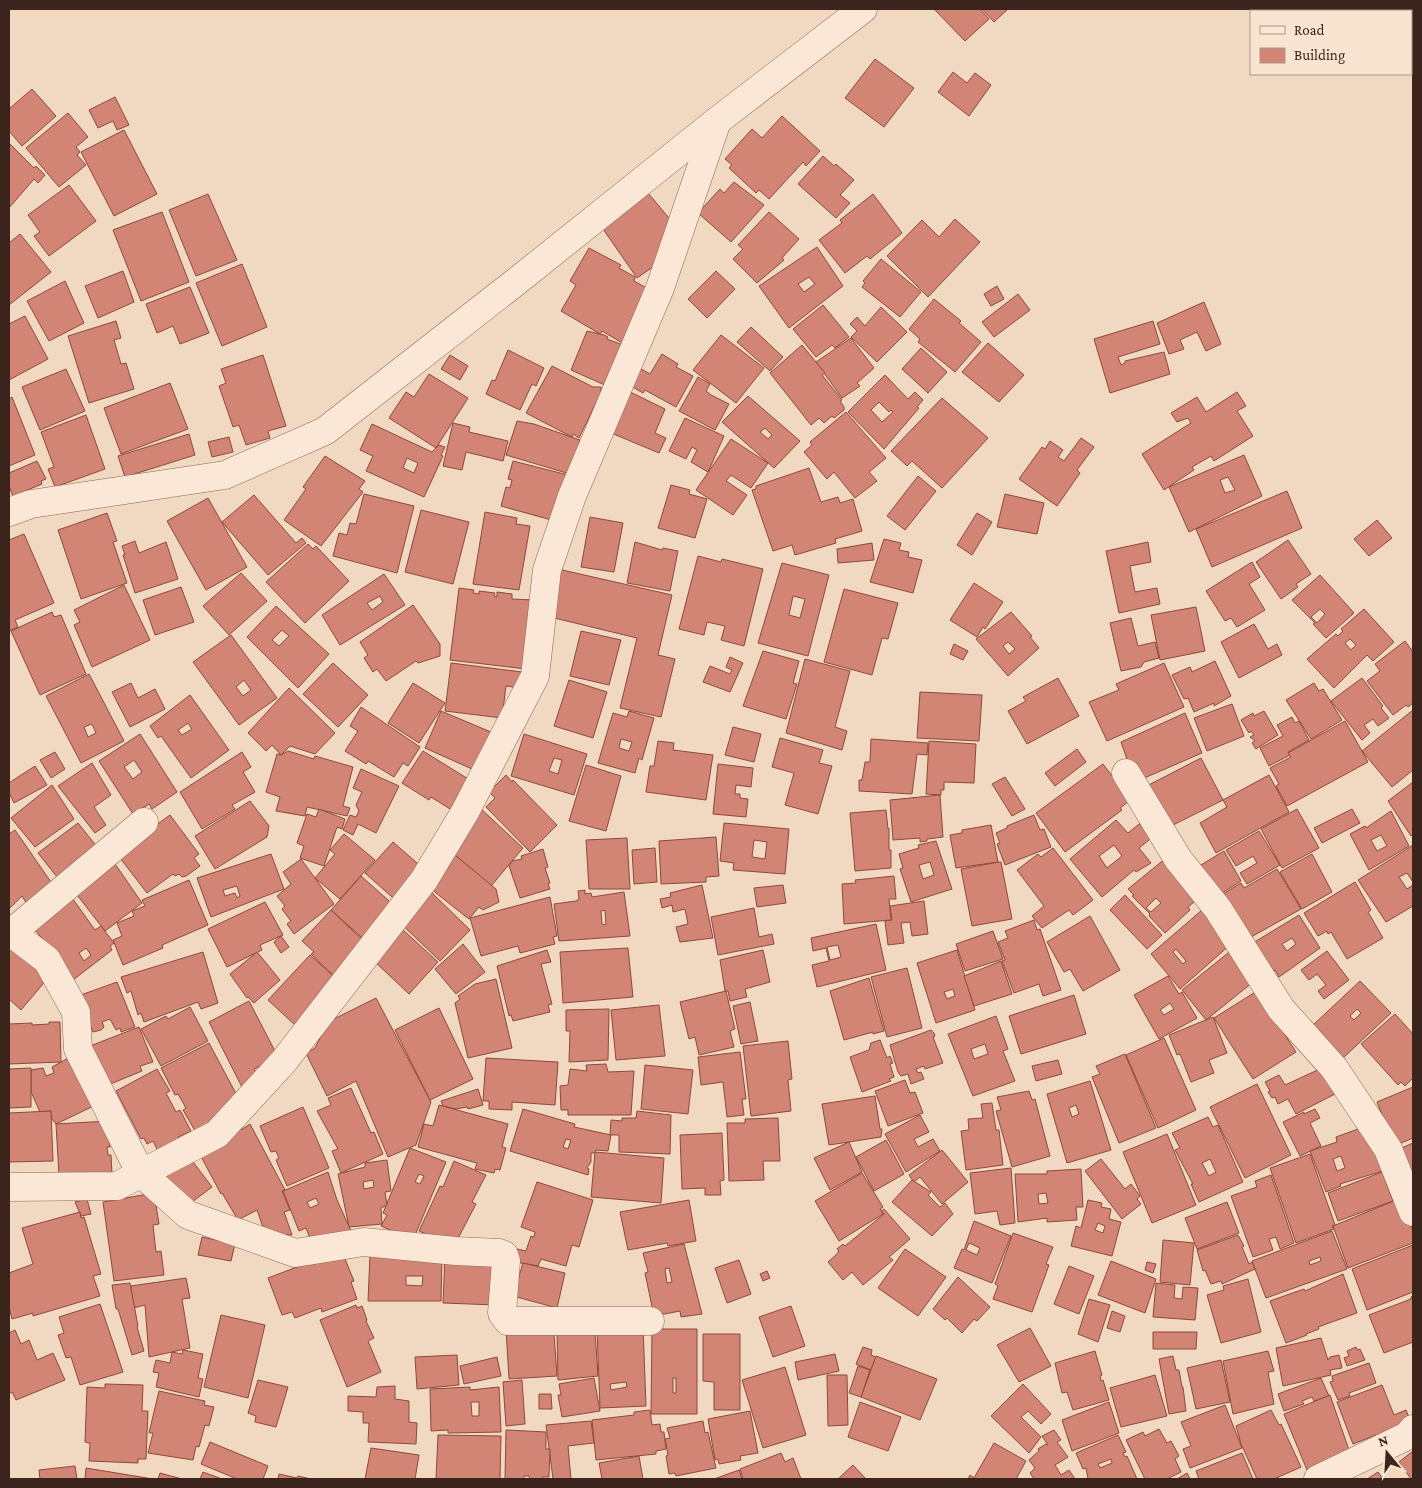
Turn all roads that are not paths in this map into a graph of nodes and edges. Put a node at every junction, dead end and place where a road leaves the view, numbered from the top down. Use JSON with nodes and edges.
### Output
{"nodes":[{"id":1,"x":864,"y":9,"type":"edge"},
{"id":2,"x":717,"y":121,"type":"junction"},
{"id":3,"x":9,"y":512,"type":"edge"},
{"id":4,"x":1126,"y":773,"type":"dead end"},
{"id":5,"x":144,"y":822,"type":"dead end"},
{"id":6,"x":10,"y":932,"type":"edge"},
{"id":7,"x":140,"y":1172,"type":"junction"},
{"id":8,"x":9,"y":1187,"type":"edge"},
{"id":9,"x":1413,"y":1212,"type":"edge"},
{"id":10,"x":650,"y":1321,"type":"dead end"},
{"id":11,"x":1413,"y":1429,"type":"edge"},
{"id":12,"x":1318,"y":1479,"type":"edge"}],
"edges":[{"from":1,"to":2,"type":"street"},
{"from":2,"to":3,"type":"street"},
{"from":2,"to":7,"type":"street"},
{"from":4,"to":9,"type":"street"},
{"from":5,"to":6,"type":"street"},
{"from":6,"to":7,"type":"street"},
{"from":7,"to":8,"type":"street"},
{"from":7,"to":10,"type":"street"},
{"from":11,"to":12,"type":"street"}]}
